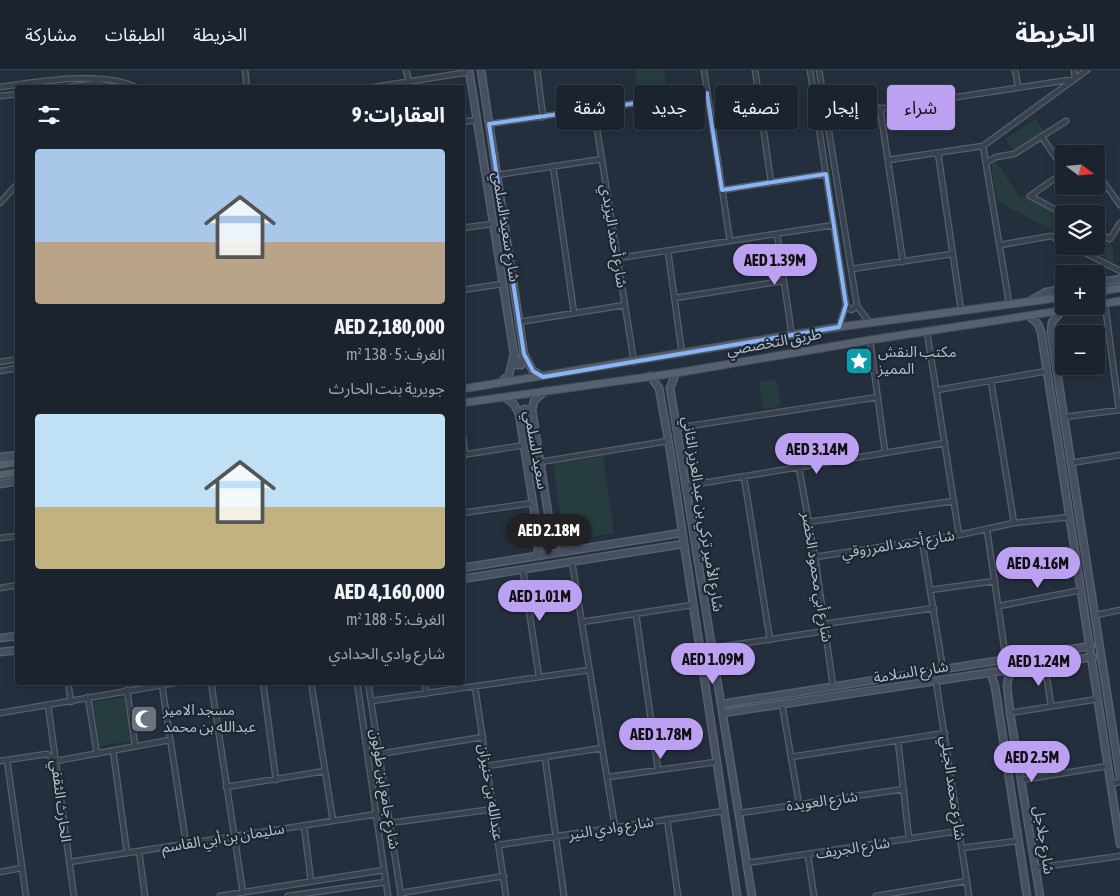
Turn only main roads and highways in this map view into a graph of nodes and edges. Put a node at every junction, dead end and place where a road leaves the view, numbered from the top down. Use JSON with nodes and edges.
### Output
{"nodes":[{"id":1,"x":1120,"y":288,"type":"edge"},
{"id":2,"x":1105,"y":290,"type":"edge"},
{"id":3,"x":1055,"y":298,"type":"edge"},
{"id":4,"x":1120,"y":302,"type":"edge"},
{"id":5,"x":1105,"y":304,"type":"edge"},
{"id":6,"x":1055,"y":311,"type":"edge"},
{"id":7,"x":465,"y":389,"type":"edge"},
{"id":8,"x":465,"y":403,"type":"edge"},
{"id":9,"x":15,"y":462,"type":"edge"},
{"id":10,"x":0,"y":465,"type":"edge"},
{"id":11,"x":15,"y":472,"type":"edge"},
{"id":12,"x":0,"y":475,"type":"edge"}],
"edges":[{"from":1,"to":2,"type":"main road"},
{"from":3,"to":7,"type":"main road","name":"طريق التخصصي"},
{"from":4,"to":5,"type":"main road"},
{"from":6,"to":8,"type":"main road","name":"طريق التخصصي"},
{"from":9,"to":10,"type":"main road"},
{"from":11,"to":12,"type":"main road"}]}
